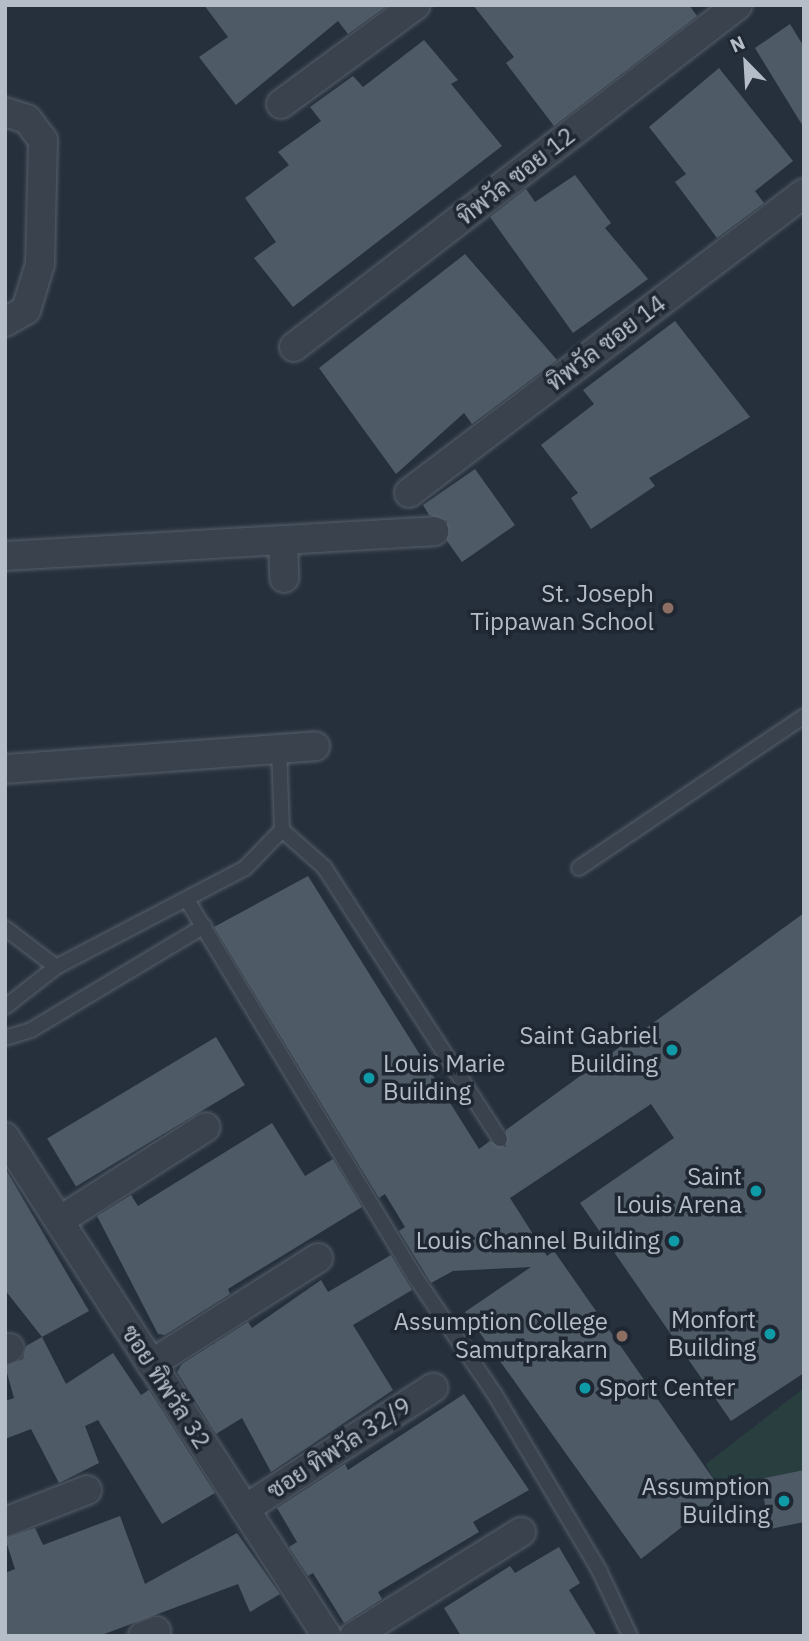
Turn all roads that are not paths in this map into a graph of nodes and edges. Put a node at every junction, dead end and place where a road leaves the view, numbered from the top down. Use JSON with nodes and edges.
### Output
{"nodes":[{"id":1,"x":416,"y":5,"type":"edge"},
{"id":2,"x":738,"y":5,"type":"edge"},
{"id":3,"x":281,"y":104,"type":"dead end"},
{"id":4,"x":5,"y":112,"type":"edge"},
{"id":5,"x":804,"y":193,"type":"edge"},
{"id":6,"x":5,"y":322,"type":"edge"},
{"id":7,"x":294,"y":348,"type":"dead end"},
{"id":8,"x":409,"y":492,"type":"dead end"},
{"id":9,"x":434,"y":531,"type":"dead end"},
{"id":10,"x":284,"y":540,"type":"junction"},
{"id":11,"x":5,"y":556,"type":"edge"},
{"id":12,"x":284,"y":578,"type":"dead end"},
{"id":13,"x":804,"y":716,"type":"edge"},
{"id":14,"x":315,"y":746,"type":"dead end"},
{"id":15,"x":279,"y":748,"type":"junction"},
{"id":16,"x":5,"y":769,"type":"edge"},
{"id":17,"x":282,"y":830,"type":"junction"},
{"id":18,"x":579,"y":868,"type":"dead end"},
{"id":19,"x":187,"y":900,"type":"junction"},
{"id":20,"x":204,"y":926,"type":"junction"},
{"id":21,"x":5,"y":928,"type":"edge"},
{"id":22,"x":56,"y":967,"type":"junction"},
{"id":23,"x":5,"y":1007,"type":"edge"},
{"id":24,"x":5,"y":1038,"type":"edge"},
{"id":25,"x":205,"y":1127,"type":"dead end"},
{"id":26,"x":5,"y":1138,"type":"edge"},
{"id":27,"x":500,"y":1139,"type":"dead end"},
{"id":28,"x":60,"y":1221,"type":"junction"},
{"id":29,"x":318,"y":1258,"type":"dead end"},
{"id":30,"x":151,"y":1364,"type":"junction"},
{"id":31,"x":433,"y":1388,"type":"dead end"},
{"id":32,"x":87,"y":1490,"type":"dead end"},
{"id":33,"x":245,"y":1508,"type":"junction"},
{"id":34,"x":5,"y":1522,"type":"edge"},
{"id":35,"x":521,"y":1532,"type":"dead end"},
{"id":36,"x":327,"y":1636,"type":"edge"},
{"id":37,"x":354,"y":1636,"type":"edge"},
{"id":38,"x":630,"y":1636,"type":"edge"}],
"edges":[{"from":1,"to":3,"type":"street"},
{"from":2,"to":7,"type":"street","name":"ทิพวัล ซอย 12"},
{"from":4,"to":6,"type":"street"},
{"from":5,"to":8,"type":"street","name":"ทิพวัล ซอย 14"},
{"from":9,"to":10,"type":"street"},
{"from":10,"to":11,"type":"street"},
{"from":10,"to":12,"type":"street"},
{"from":13,"to":18,"type":"lane"},
{"from":14,"to":15,"type":"street"},
{"from":15,"to":16,"type":"street"},
{"from":15,"to":17,"type":"lane"},
{"from":17,"to":19,"type":"lane"},
{"from":17,"to":27,"type":"lane"},
{"from":19,"to":20,"type":"lane"},
{"from":19,"to":22,"type":"lane"},
{"from":20,"to":24,"type":"lane"},
{"from":20,"to":38,"type":"lane"},
{"from":21,"to":22,"type":"lane"},
{"from":22,"to":23,"type":"lane"},
{"from":25,"to":28,"type":"street"},
{"from":26,"to":28,"type":"street","name":"ซอย ทิพวัล 32"},
{"from":28,"to":30,"type":"street","name":"ซอย ทิพวัล 32"},
{"from":29,"to":30,"type":"street"},
{"from":30,"to":33,"type":"street","name":"ซอย ทิพวัล 32"},
{"from":31,"to":33,"type":"street","name":"ซอย ทิพวัล 32/9"},
{"from":32,"to":34,"type":"street"},
{"from":33,"to":36,"type":"street","name":"ซอย ทิพวัล 32"},
{"from":35,"to":37,"type":"street"}]}
